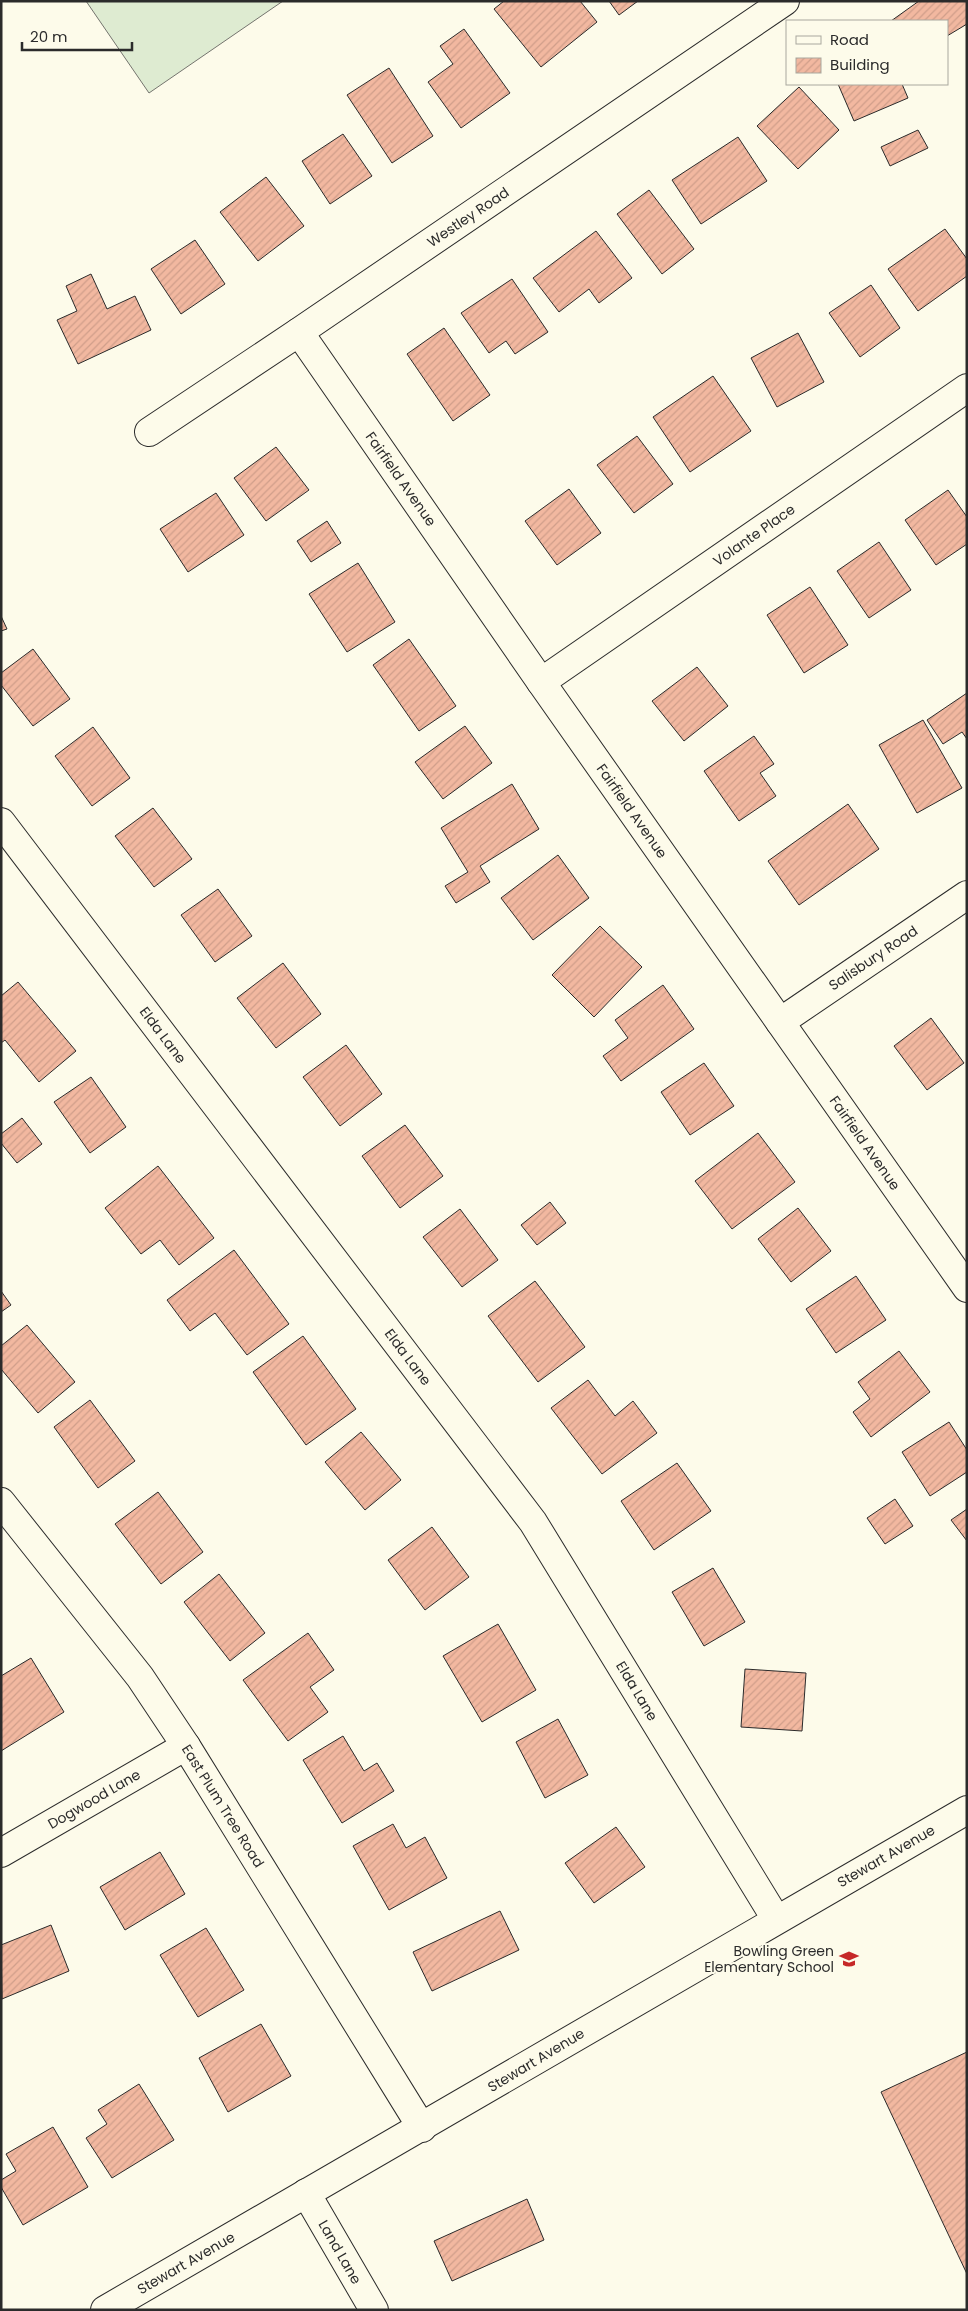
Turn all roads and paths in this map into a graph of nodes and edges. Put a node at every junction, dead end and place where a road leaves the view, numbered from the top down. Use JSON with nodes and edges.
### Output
{"nodes":[{"id":1,"x":784,"y":1,"type":"edge"},
{"id":2,"x":299,"y":332,"type":"junction"},
{"id":3,"x":967,"y":388,"type":"edge"},
{"id":4,"x":149,"y":432,"type":"dead end"},
{"id":5,"x":541,"y":682,"type":"junction"},
{"id":6,"x":1,"y":822,"type":"edge"},
{"id":7,"x":967,"y":895,"type":"edge"},
{"id":8,"x":780,"y":1022,"type":"junction"},
{"id":9,"x":967,"y":1288,"type":"edge"},
{"id":10,"x":1,"y":1502,"type":"edge"},
{"id":11,"x":186,"y":1746,"type":"junction"},
{"id":12,"x":967,"y":1810,"type":"edge"},
{"id":13,"x":1,"y":1853,"type":"edge"},
{"id":14,"x":776,"y":1919,"type":"junction"},
{"id":15,"x":422,"y":2128,"type":"junction"},
{"id":16,"x":306,"y":2193,"type":"junction"},
{"id":17,"x":105,"y":2310,"type":"edge"},
{"id":18,"x":374,"y":2310,"type":"edge"}],
"edges":[{"from":1,"to":2,"type":"street","name":"Westley Road"},
{"from":2,"to":4,"type":"street","name":"Westley Road"},
{"from":2,"to":5,"type":"street","name":"Fairfield Avenue"},
{"from":3,"to":5,"type":"street","name":"Volante Place"},
{"from":5,"to":8,"type":"street","name":"Fairfield Avenue"},
{"from":6,"to":14,"type":"street","name":"Elda Lane"},
{"from":7,"to":8,"type":"street","name":"Salisbury Road"},
{"from":8,"to":9,"type":"street","name":"Fairfield Avenue"},
{"from":10,"to":11,"type":"street","name":"East Plum Tree Road"},
{"from":11,"to":13,"type":"street","name":"Dogwood Lane"},
{"from":11,"to":15,"type":"street","name":"East Plum Tree Road"},
{"from":12,"to":14,"type":"street","name":"Stewart Avenue"},
{"from":14,"to":15,"type":"street","name":"Stewart Avenue"},
{"from":15,"to":16,"type":"street","name":"Stewart Avenue"},
{"from":16,"to":17,"type":"street","name":"Stewart Avenue"},
{"from":16,"to":18,"type":"street","name":"Land Lane"}]}
